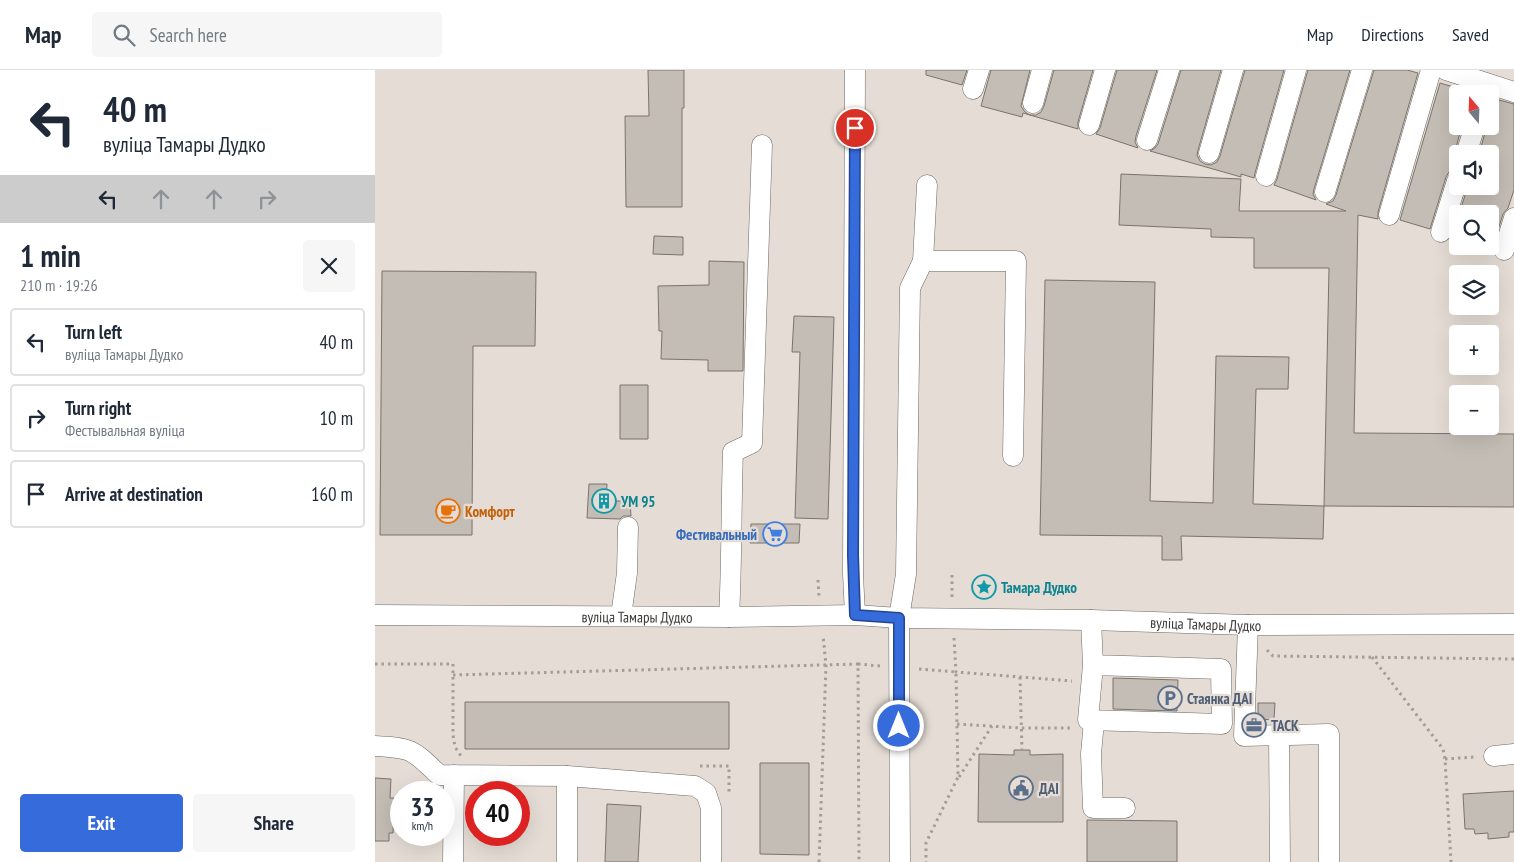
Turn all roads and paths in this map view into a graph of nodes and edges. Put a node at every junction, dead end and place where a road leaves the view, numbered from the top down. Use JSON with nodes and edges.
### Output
{"nodes":[{"id":1,"x":855,"y":70,"type":"edge"},
{"id":2,"x":1042,"y":70,"type":"edge"},
{"id":3,"x":1105,"y":70,"type":"edge"},
{"id":4,"x":1169,"y":70,"type":"edge"},
{"id":5,"x":1233,"y":70,"type":"edge"},
{"id":6,"x":1296,"y":70,"type":"edge"},
{"id":7,"x":1362,"y":70,"type":"edge"},
{"id":8,"x":1431,"y":70,"type":"edge"},
{"id":9,"x":1446,"y":70,"type":"edge"},
{"id":10,"x":1478,"y":85,"type":"edge"},
{"id":11,"x":1499,"y":90,"type":"edge"},
{"id":12,"x":1514,"y":92,"type":"edge"},
{"id":13,"x":1033,"y":103,"type":"dead end"},
{"id":14,"x":1089,"y":125,"type":"dead end"},
{"id":15,"x":1147,"y":140,"type":"dead end"},
{"id":16,"x":762,"y":145,"type":"dead end"},
{"id":17,"x":1209,"y":153,"type":"dead end"},
{"id":18,"x":1266,"y":176,"type":"dead end"},
{"id":19,"x":927,"y":184,"type":"dead end"},
{"id":20,"x":1325,"y":192,"type":"dead end"},
{"id":21,"x":1453,"y":195,"type":"edge"},
{"id":22,"x":1389,"y":215,"type":"dead end"},
{"id":23,"x":1514,"y":218,"type":"edge"},
{"id":24,"x":1441,"y":232,"type":"dead end"},
{"id":25,"x":1504,"y":250,"type":"dead end"},
{"id":26,"x":923,"y":261,"type":"junction"},
{"id":27,"x":1013,"y":456,"type":"dead end"},
{"id":28,"x":628,"y":527,"type":"dead end"},
{"id":29,"x":375,"y":615,"type":"edge"},
{"id":30,"x":855,"y":615,"type":"junction"},
{"id":31,"x":621,"y":616,"type":"junction"},
{"id":32,"x":729,"y":617,"type":"junction"},
{"id":33,"x":899,"y":618,"type":"junction"},
{"id":34,"x":1091,"y":620,"type":"junction"},
{"id":35,"x":1514,"y":624,"type":"edge"},
{"id":36,"x":1248,"y":625,"type":"junction"},
{"id":37,"x":1247,"y":646,"type":"junction"},
{"id":38,"x":1372,"y":658,"type":"junction"},
{"id":39,"x":1514,"y":659,"type":"edge"},
{"id":40,"x":375,"y":664,"type":"edge"},
{"id":41,"x":858,"y":664,"type":"junction"},
{"id":42,"x":826,"y":665,"type":"junction"},
{"id":43,"x":899,"y":668,"type":"junction"},
{"id":44,"x":956,"y":672,"type":"junction"},
{"id":45,"x":1092,"y":674,"type":"junction"},
{"id":46,"x":453,"y":675,"type":"junction"},
{"id":47,"x":1020,"y":677,"type":"junction"},
{"id":48,"x":1091,"y":720,"type":"junction"},
{"id":49,"x":957,"y":724,"type":"junction"},
{"id":50,"x":992,"y":726,"type":"junction"},
{"id":51,"x":1021,"y":728,"type":"junction"},
{"id":52,"x":1279,"y":735,"type":"junction"},
{"id":53,"x":375,"y":746,"type":"edge"},
{"id":54,"x":1022,"y":750,"type":"dead end"},
{"id":55,"x":1504,"y":755,"type":"edge"},
{"id":56,"x":1445,"y":759,"type":"junction"},
{"id":57,"x":699,"y":766,"type":"dead end"},
{"id":58,"x":461,"y":768,"type":"junction"},
{"id":59,"x":567,"y":776,"type":"junction"},
{"id":60,"x":959,"y":777,"type":"junction"},
{"id":61,"x":729,"y":795,"type":"dead end"},
{"id":62,"x":1125,"y":808,"type":"dead end"},
{"id":63,"x":453,"y":862,"type":"edge"},
{"id":64,"x":567,"y":862,"type":"edge"},
{"id":65,"x":711,"y":862,"type":"edge"},
{"id":66,"x":819,"y":862,"type":"edge"},
{"id":67,"x":859,"y":862,"type":"edge"},
{"id":68,"x":900,"y":862,"type":"edge"},
{"id":69,"x":926,"y":862,"type":"edge"},
{"id":70,"x":1280,"y":862,"type":"edge"},
{"id":71,"x":1329,"y":862,"type":"edge"},
{"id":72,"x":1451,"y":862,"type":"edge"}],
"edges":[{"from":1,"to":30,"type":"street"},
{"from":2,"to":13,"type":"street"},
{"from":3,"to":14,"type":"street"},
{"from":4,"to":15,"type":"street"},
{"from":5,"to":17,"type":"street"},
{"from":6,"to":18,"type":"street"},
{"from":7,"to":20,"type":"street"},
{"from":8,"to":22,"type":"street"},
{"from":9,"to":10,"type":"street"},
{"from":11,"to":12,"type":"street"},
{"from":16,"to":32,"type":"street"},
{"from":19,"to":26,"type":"street"},
{"from":21,"to":24,"type":"street"},
{"from":23,"to":25,"type":"street"},
{"from":26,"to":27,"type":"street"},
{"from":26,"to":33,"type":"street"},
{"from":28,"to":31,"type":"street"},
{"from":29,"to":31,"type":"street","name":"вуліца Тамары Дудко"},
{"from":30,"to":32,"type":"street","name":"вуліца Тамары Дудко"},
{"from":30,"to":33,"type":"street","name":"вуліца Тамары Дудко"},
{"from":31,"to":32,"type":"street","name":"вуліца Тамары Дудко"},
{"from":33,"to":34,"type":"street","name":"вуліца Тамары Дудко"},
{"from":33,"to":43,"type":"street"},
{"from":34,"to":36,"type":"street","name":"вуліца Тамары Дудко"},
{"from":34,"to":45,"type":"street"},
{"from":35,"to":36,"type":"street","name":"вуліца Тамары Дудко"},
{"from":36,"to":37,"type":"street"},
{"from":37,"to":38,"type":"path"},
{"from":37,"to":52,"type":"street"},
{"from":38,"to":39,"type":"path"},
{"from":38,"to":56,"type":"path"},
{"from":40,"to":46,"type":"path"},
{"from":41,"to":42,"type":"path"},
{"from":41,"to":43,"type":"path"},
{"from":41,"to":67,"type":"path"},
{"from":42,"to":46,"type":"path"},
{"from":42,"to":66,"type":"path"},
{"from":43,"to":44,"type":"path"},
{"from":43,"to":68,"type":"street"},
{"from":44,"to":47,"type":"path"},
{"from":44,"to":49,"type":"path"},
{"from":45,"to":47,"type":"path"},
{"from":45,"to":48,"type":"street"},
{"from":45,"to":48,"type":"street"},
{"from":46,"to":58,"type":"path"},
{"from":47,"to":51,"type":"path"},
{"from":48,"to":51,"type":"path"},
{"from":48,"to":62,"type":"street"},
{"from":49,"to":50,"type":"path"},
{"from":49,"to":60,"type":"path"},
{"from":50,"to":51,"type":"path"},
{"from":50,"to":60,"type":"path"},
{"from":51,"to":54,"type":"path"},
{"from":52,"to":70,"type":"street"},
{"from":52,"to":71,"type":"street"},
{"from":53,"to":58,"type":"street"},
{"from":55,"to":56,"type":"path"},
{"from":56,"to":72,"type":"path"},
{"from":57,"to":61,"type":"path"},
{"from":58,"to":59,"type":"street"},
{"from":58,"to":63,"type":"street"},
{"from":59,"to":64,"type":"street"},
{"from":59,"to":65,"type":"street"},
{"from":60,"to":69,"type":"path"}]}
